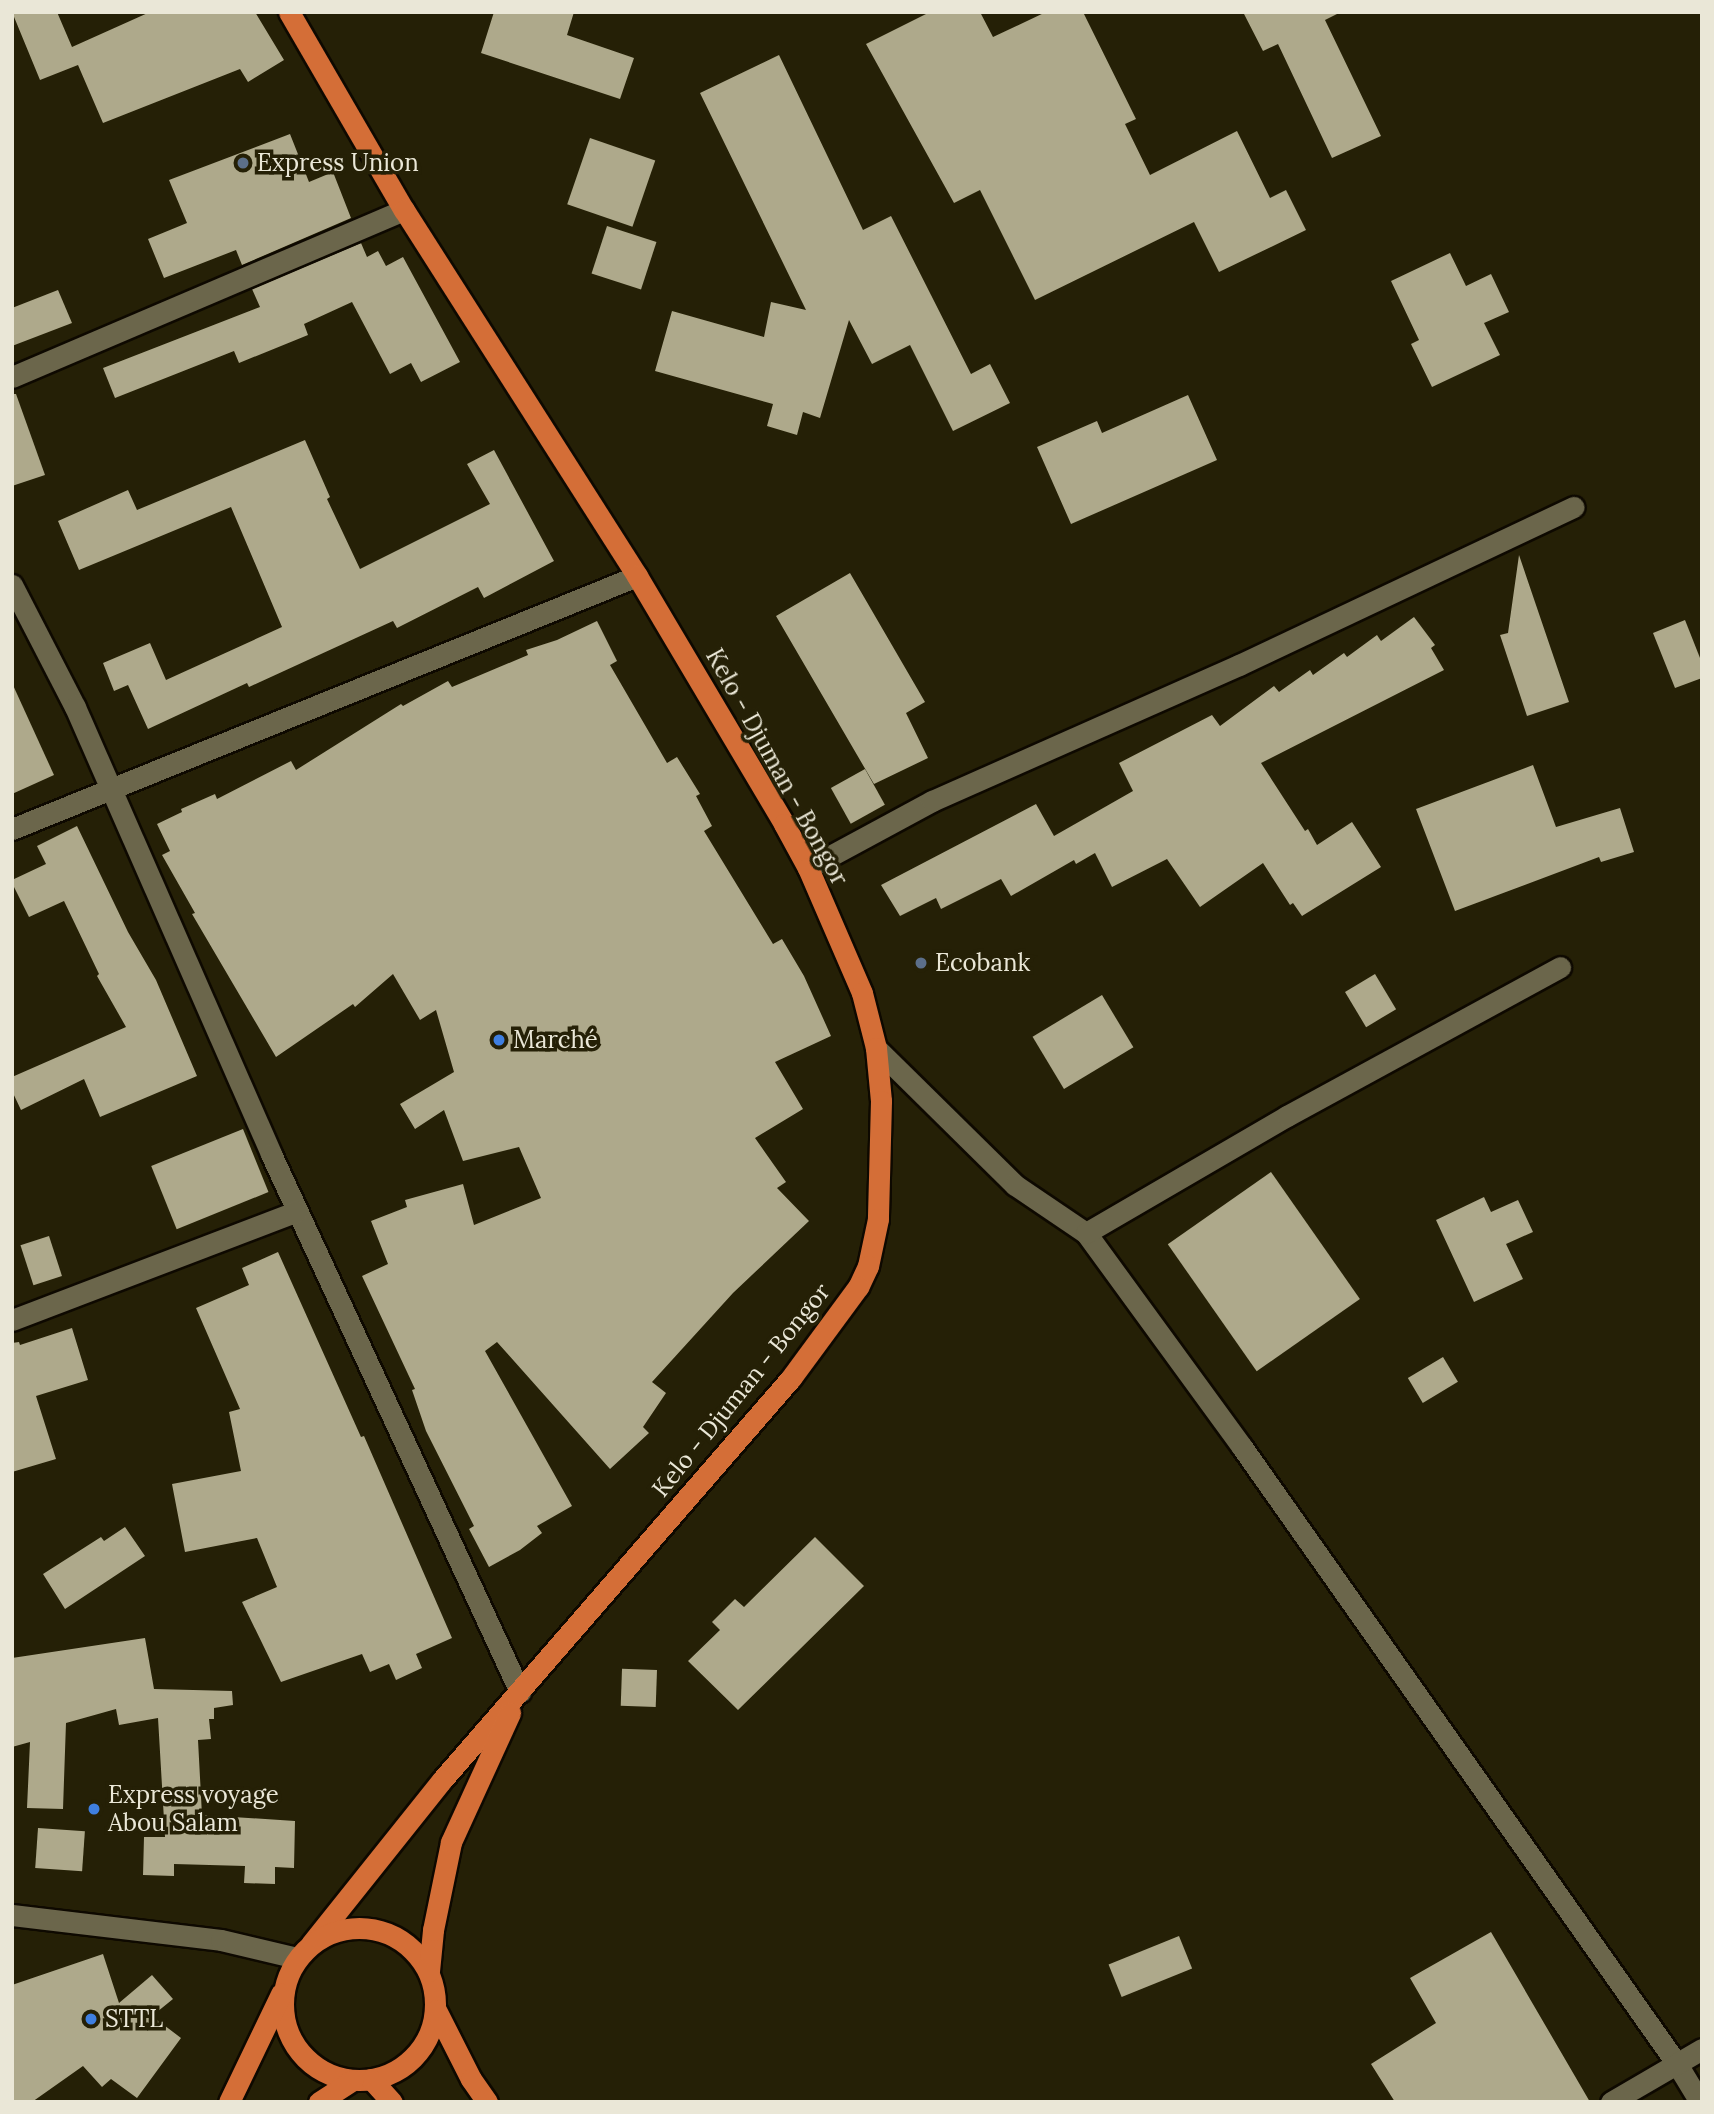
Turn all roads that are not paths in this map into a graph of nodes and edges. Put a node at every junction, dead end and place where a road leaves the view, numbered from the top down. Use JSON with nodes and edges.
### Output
{"nodes":[{"id":1,"x":289,"y":12,"type":"edge"},
{"id":2,"x":404,"y":210,"type":"junction"},
{"id":3,"x":12,"y":377,"type":"edge"},
{"id":4,"x":1574,"y":507,"type":"dead end"},
{"id":5,"x":636,"y":576,"type":"junction"},
{"id":6,"x":12,"y":585,"type":"edge"},
{"id":7,"x":112,"y":790,"type":"junction"},
{"id":8,"x":12,"y":829,"type":"edge"},
{"id":9,"x":808,"y":868,"type":"junction"},
{"id":10,"x":1560,"y":967,"type":"dead end"},
{"id":11,"x":876,"y":1048,"type":"junction"},
{"id":12,"x":297,"y":1211,"type":"junction"},
{"id":13,"x":1086,"y":1233,"type":"junction"},
{"id":14,"x":12,"y":1320,"type":"edge"},
{"id":15,"x":520,"y":1692,"type":"junction"},
{"id":16,"x":12,"y":1915,"type":"edge"},
{"id":17,"x":304,"y":1951,"type":"junction"},
{"id":18,"x":429,"y":1971,"type":"junction"},
{"id":19,"x":284,"y":1986,"type":"junction"},
{"id":20,"x":436,"y":2010,"type":"junction"},
{"id":21,"x":1702,"y":2049,"type":"edge"},
{"id":22,"x":1677,"y":2064,"type":"junction"},
{"id":23,"x":362,"y":2080,"type":"junction"},
{"id":24,"x":229,"y":2102,"type":"edge"},
{"id":25,"x":319,"y":2102,"type":"edge"},
{"id":26,"x":392,"y":2102,"type":"edge"},
{"id":27,"x":487,"y":2102,"type":"edge"},
{"id":28,"x":1611,"y":2102,"type":"edge"},
{"id":29,"x":1700,"y":2102,"type":"edge"}],
"edges":[{"from":1,"to":2,"type":"highway","name":"Kelo - Djuman - Bongor"},
{"from":2,"to":3,"type":"street"},
{"from":2,"to":5,"type":"highway","name":"Kelo - Djuman - Bongor"},
{"from":4,"to":9,"type":"street"},
{"from":5,"to":7,"type":"street"},
{"from":5,"to":9,"type":"highway","name":"Kelo - Djuman - Bongor"},
{"from":6,"to":7,"type":"street"},
{"from":7,"to":8,"type":"street"},
{"from":7,"to":12,"type":"street"},
{"from":9,"to":11,"type":"highway","name":"Kelo - Djuman - Bongor"},
{"from":10,"to":13,"type":"street"},
{"from":11,"to":13,"type":"street"},
{"from":11,"to":15,"type":"highway","name":"Kelo - Djuman - Bongor"},
{"from":12,"to":14,"type":"street"},
{"from":12,"to":15,"type":"street"},
{"from":13,"to":22,"type":"street"},
{"from":15,"to":17,"type":"highway","name":"Kelo - Djuman - Bongor"},
{"from":15,"to":18,"type":"highway","name":"Kelo - Djuman - Bongor"},
{"from":16,"to":17,"type":"street"},
{"from":17,"to":18,"type":"highway"},
{"from":17,"to":19,"type":"highway"},
{"from":18,"to":20,"type":"highway"},
{"from":19,"to":23,"type":"highway"},
{"from":19,"to":24,"type":"highway"},
{"from":20,"to":23,"type":"highway"},
{"from":20,"to":27,"type":"highway"},
{"from":21,"to":22,"type":"street"},
{"from":22,"to":28,"type":"street"},
{"from":22,"to":29,"type":"street"},
{"from":23,"to":25,"type":"highway"},
{"from":23,"to":26,"type":"highway"}]}
